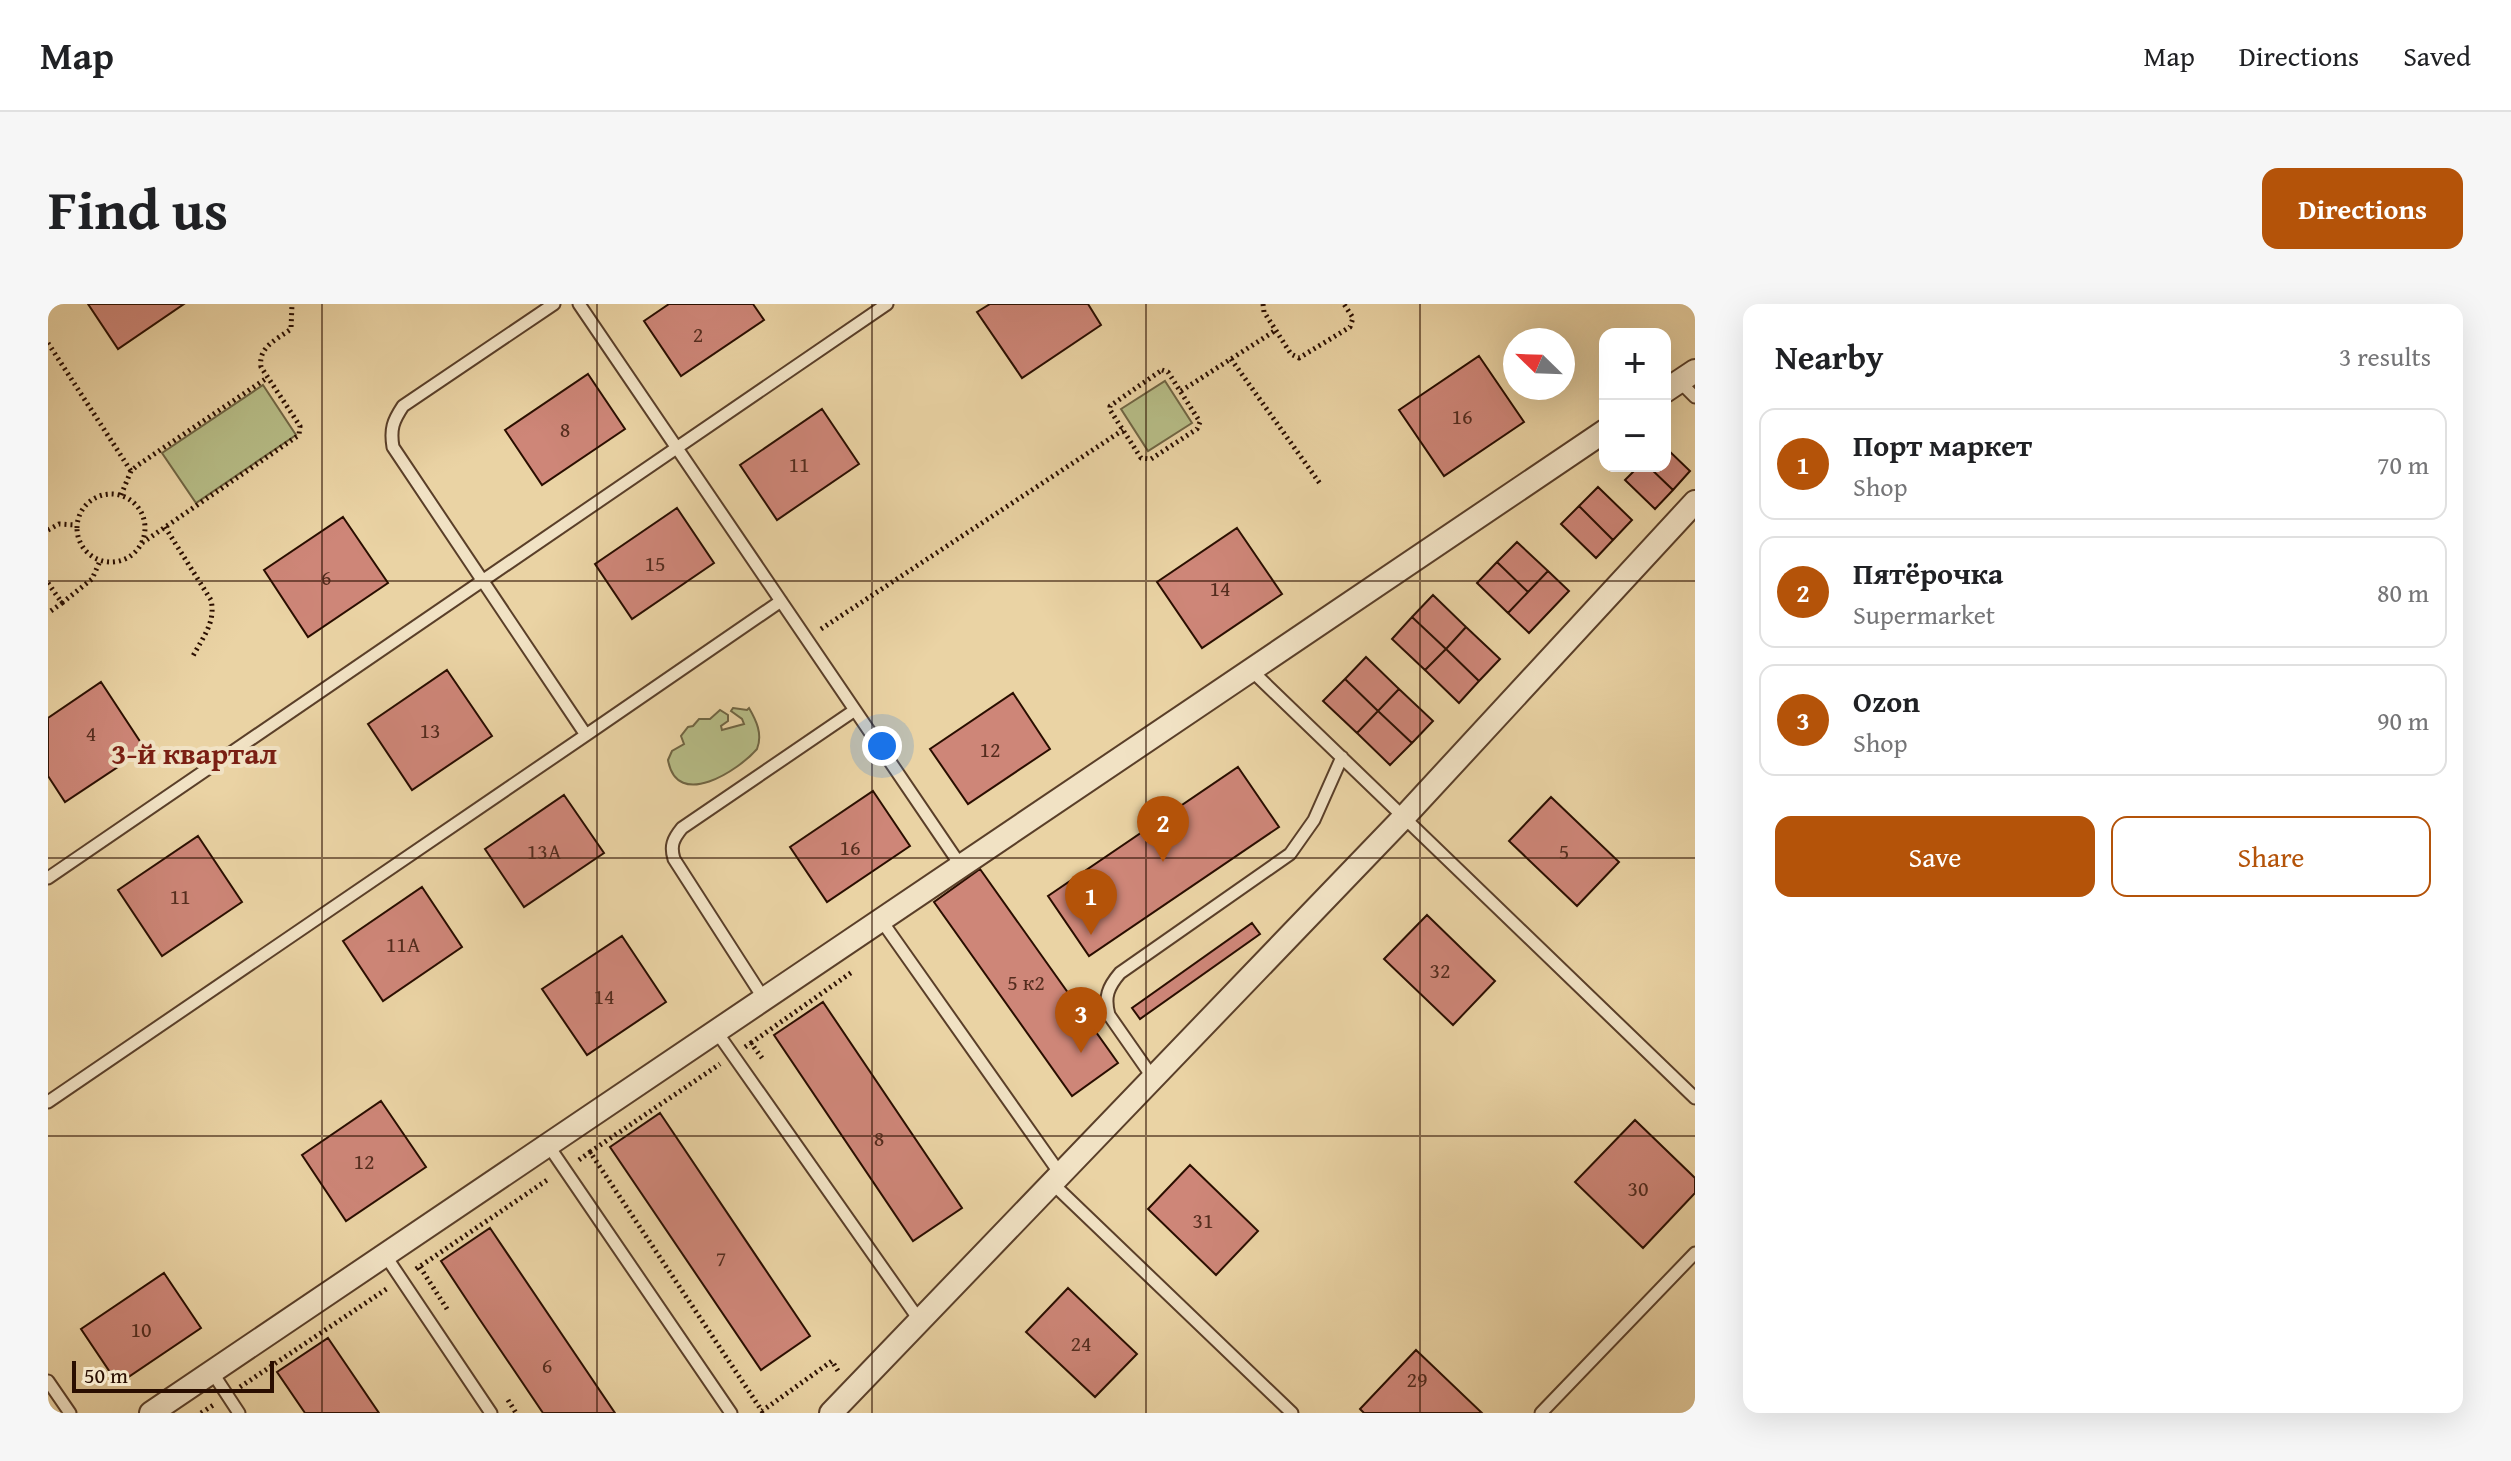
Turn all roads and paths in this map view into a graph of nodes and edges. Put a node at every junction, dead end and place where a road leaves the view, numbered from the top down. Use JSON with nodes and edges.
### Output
{"nodes":[{"id":1,"x":292,"y":304,"type":"edge"},
{"id":2,"x":554,"y":304,"type":"edge"},
{"id":3,"x":579,"y":304,"type":"edge"},
{"id":4,"x":887,"y":304,"type":"edge"},
{"id":5,"x":1263,"y":304,"type":"edge"},
{"id":6,"x":1344,"y":304,"type":"edge"},
{"id":7,"x":1276,"y":330,"type":"junction"},
{"id":8,"x":48,"y":343,"type":"edge"},
{"id":9,"x":1231,"y":359,"type":"junction"},
{"id":10,"x":267,"y":378,"type":"junction"},
{"id":11,"x":1181,"y":391,"type":"junction"},
{"id":12,"x":1123,"y":430,"type":"junction"},
{"id":13,"x":1599,"y":435,"type":"edge"},
{"id":14,"x":677,"y":448,"type":"junction"},
{"id":15,"x":131,"y":471,"type":"junction"},
{"id":16,"x":1321,"y":485,"type":"dead end"},
{"id":17,"x":121,"y":495,"type":"junction"},
{"id":18,"x":1695,"y":502,"type":"edge"},
{"id":19,"x":76,"y":525,"type":"junction"},
{"id":20,"x":165,"y":527,"type":"junction"},
{"id":21,"x":48,"y":530,"type":"edge"},
{"id":22,"x":142,"y":543,"type":"junction"},
{"id":23,"x":100,"y":561,"type":"junction"},
{"id":24,"x":483,"y":581,"type":"junction"},
{"id":25,"x":48,"y":583,"type":"edge"},
{"id":26,"x":781,"y":601,"type":"junction"},
{"id":27,"x":62,"y":603,"type":"junction"},
{"id":28,"x":48,"y":613,"type":"edge"},
{"id":29,"x":806,"y":639,"type":"junction"},
{"id":30,"x":193,"y":656,"type":"dead end"},
{"id":31,"x":1251,"y":670,"type":"junction"},
{"id":32,"x":855,"y":710,"type":"junction"},
{"id":33,"x":586,"y":735,"type":"junction"},
{"id":34,"x":1342,"y":757,"type":"junction"},
{"id":35,"x":1404,"y":817,"type":"junction"},
{"id":36,"x":961,"y":866,"type":"junction"},
{"id":37,"x":48,"y":878,"type":"edge"},
{"id":38,"x":881,"y":920,"type":"junction"},
{"id":39,"x":860,"y":967,"type":"dead end"},
{"id":40,"x":764,"y":999,"type":"junction"},
{"id":41,"x":716,"y":1031,"type":"junction"},
{"id":42,"x":751,"y":1043,"type":"dead end"},
{"id":43,"x":1153,"y":1078,"type":"junction"},
{"id":44,"x":1695,"y":1098,"type":"edge"},
{"id":45,"x":48,"y":1102,"type":"edge"},
{"id":46,"x":548,"y":1145,"type":"junction"},
{"id":47,"x":1056,"y":1179,"type":"junction"},
{"id":48,"x":1695,"y":1253,"type":"edge"},
{"id":49,"x":385,"y":1255,"type":"junction"},
{"id":50,"x":920,"y":1321,"type":"junction"},
{"id":51,"x":212,"y":1372,"type":"junction"},
{"id":52,"x":48,"y":1381,"type":"edge"},
{"id":53,"x":70,"y":1413,"type":"edge"},
{"id":54,"x":151,"y":1413,"type":"edge"},
{"id":55,"x":239,"y":1413,"type":"edge"},
{"id":56,"x":491,"y":1413,"type":"edge"},
{"id":57,"x":731,"y":1413,"type":"edge"},
{"id":58,"x":831,"y":1413,"type":"edge"},
{"id":59,"x":1292,"y":1413,"type":"edge"},
{"id":60,"x":1541,"y":1413,"type":"edge"}],
"edges":[{"from":1,"to":10,"type":"path"},
{"from":2,"to":24,"type":"lane"},
{"from":3,"to":14,"type":"lane"},
{"from":4,"to":14,"type":"lane"},
{"from":5,"to":7,"type":"path"},
{"from":6,"to":7,"type":"path"},
{"from":7,"to":9,"type":"path"},
{"from":8,"to":15,"type":"path"},
{"from":9,"to":11,"type":"path"},
{"from":9,"to":16,"type":"path"},
{"from":10,"to":15,"type":"path"},
{"from":10,"to":20,"type":"path"},
{"from":11,"to":12,"type":"path"},
{"from":11,"to":12,"type":"path"},
{"from":12,"to":29,"type":"path"},
{"from":13,"to":31,"type":"street"},
{"from":14,"to":24,"type":"lane"},
{"from":14,"to":26,"type":"lane"},
{"from":15,"to":17,"type":"path"},
{"from":17,"to":19,"type":"path"},
{"from":17,"to":22,"type":"path"},
{"from":18,"to":35,"type":"street"},
{"from":19,"to":21,"type":"path"},
{"from":19,"to":23,"type":"path"},
{"from":20,"to":22,"type":"path"},
{"from":20,"to":30,"type":"path"},
{"from":22,"to":23,"type":"path"},
{"from":23,"to":27,"type":"path"},
{"from":24,"to":33,"type":"lane"},
{"from":24,"to":37,"type":"lane"},
{"from":25,"to":27,"type":"path"},
{"from":26,"to":29,"type":"lane"},
{"from":26,"to":33,"type":"lane"},
{"from":27,"to":28,"type":"path"},
{"from":29,"to":32,"type":"lane"},
{"from":31,"to":34,"type":"lane"},
{"from":31,"to":36,"type":"street"},
{"from":32,"to":36,"type":"lane"},
{"from":32,"to":40,"type":"lane"},
{"from":33,"to":45,"type":"lane"},
{"from":34,"to":35,"type":"lane"},
{"from":34,"to":43,"type":"lane"},
{"from":35,"to":43,"type":"street"},
{"from":35,"to":44,"type":"lane"},
{"from":36,"to":38,"type":"street"},
{"from":38,"to":40,"type":"street"},
{"from":38,"to":47,"type":"lane"},
{"from":39,"to":42,"type":"path"},
{"from":40,"to":41,"type":"street"},
{"from":41,"to":46,"type":"street"},
{"from":41,"to":50,"type":"lane"},
{"from":43,"to":47,"type":"street"},
{"from":46,"to":49,"type":"street"},
{"from":46,"to":57,"type":"lane"},
{"from":47,"to":50,"type":"street"},
{"from":47,"to":59,"type":"lane"},
{"from":48,"to":60,"type":"lane"},
{"from":49,"to":51,"type":"street"},
{"from":49,"to":56,"type":"lane"},
{"from":50,"to":58,"type":"street"},
{"from":51,"to":54,"type":"street"},
{"from":51,"to":55,"type":"lane"},
{"from":52,"to":53,"type":"lane"}]}
